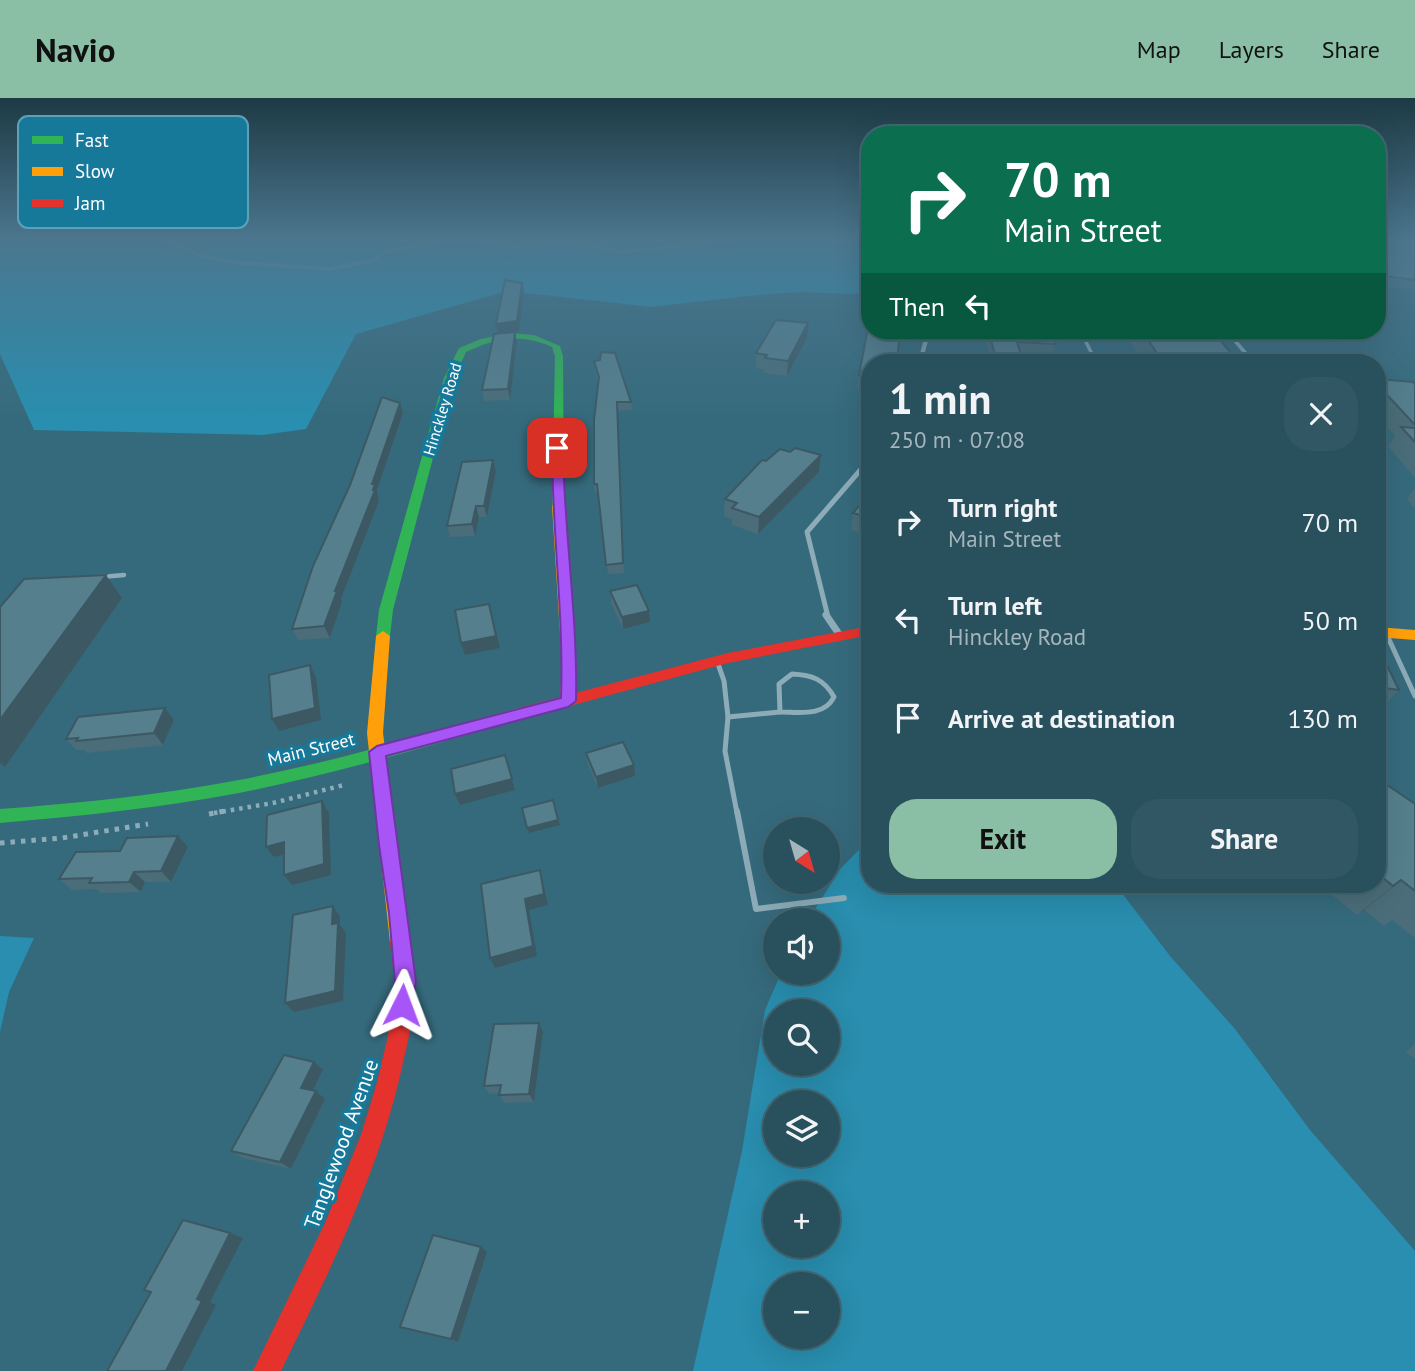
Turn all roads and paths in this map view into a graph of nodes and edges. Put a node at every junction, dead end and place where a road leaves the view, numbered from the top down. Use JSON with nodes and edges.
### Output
{"nodes":[{"id":1,"x":1234,"y":340,"type":"edge"},
{"id":2,"x":1246,"y":354,"type":"edge"},
{"id":3,"x":861,"y":469,"type":"edge"},
{"id":4,"x":124,"y":575,"type":"dead end"},
{"id":5,"x":97,"y":578,"type":"edge"},
{"id":6,"x":861,"y":631,"type":"edge"},
{"id":7,"x":1386,"y":632,"type":"edge"},
{"id":8,"x":839,"y":634,"type":"junction"},
{"id":9,"x":1415,"y":635,"type":"edge"},
{"id":10,"x":1386,"y":639,"type":"edge"},
{"id":11,"x":717,"y":661,"type":"junction"},
{"id":12,"x":1412,"y":682,"type":"edge"},
{"id":13,"x":1415,"y":696,"type":"edge"},
{"id":14,"x":568,"y":701,"type":"junction"},
{"id":15,"x":780,"y":712,"type":"junction"},
{"id":16,"x":727,"y":718,"type":"junction"},
{"id":17,"x":377,"y":752,"type":"junction"},
{"id":18,"x":0,"y":816,"type":"edge"},
{"id":19,"x":844,"y":898,"type":"dead end"},
{"id":20,"x":267,"y":1371,"type":"edge"}],
"edges":[{"from":1,"to":2,"type":"lane"},
{"from":3,"to":8,"type":"street"},
{"from":4,"to":5,"type":"lane"},
{"from":6,"to":8,"type":"street","name":"Main Street"},
{"from":7,"to":9,"type":"street"},
{"from":8,"to":11,"type":"street","name":"Main Street"},
{"from":10,"to":12,"type":"lane"},
{"from":11,"to":14,"type":"street","name":"Main Street"},
{"from":11,"to":16,"type":"lane"},
{"from":12,"to":13,"type":"lane"},
{"from":14,"to":17,"type":"street","name":"Main Street"},
{"from":14,"to":17,"type":"street","name":"Hinckley Road"},
{"from":15,"to":15,"type":"lane"},
{"from":15,"to":16,"type":"lane"},
{"from":16,"to":19,"type":"lane"},
{"from":17,"to":18,"type":"street","name":"Main Street"},
{"from":17,"to":20,"type":"street","name":"Tanglewood Avenue"}]}
